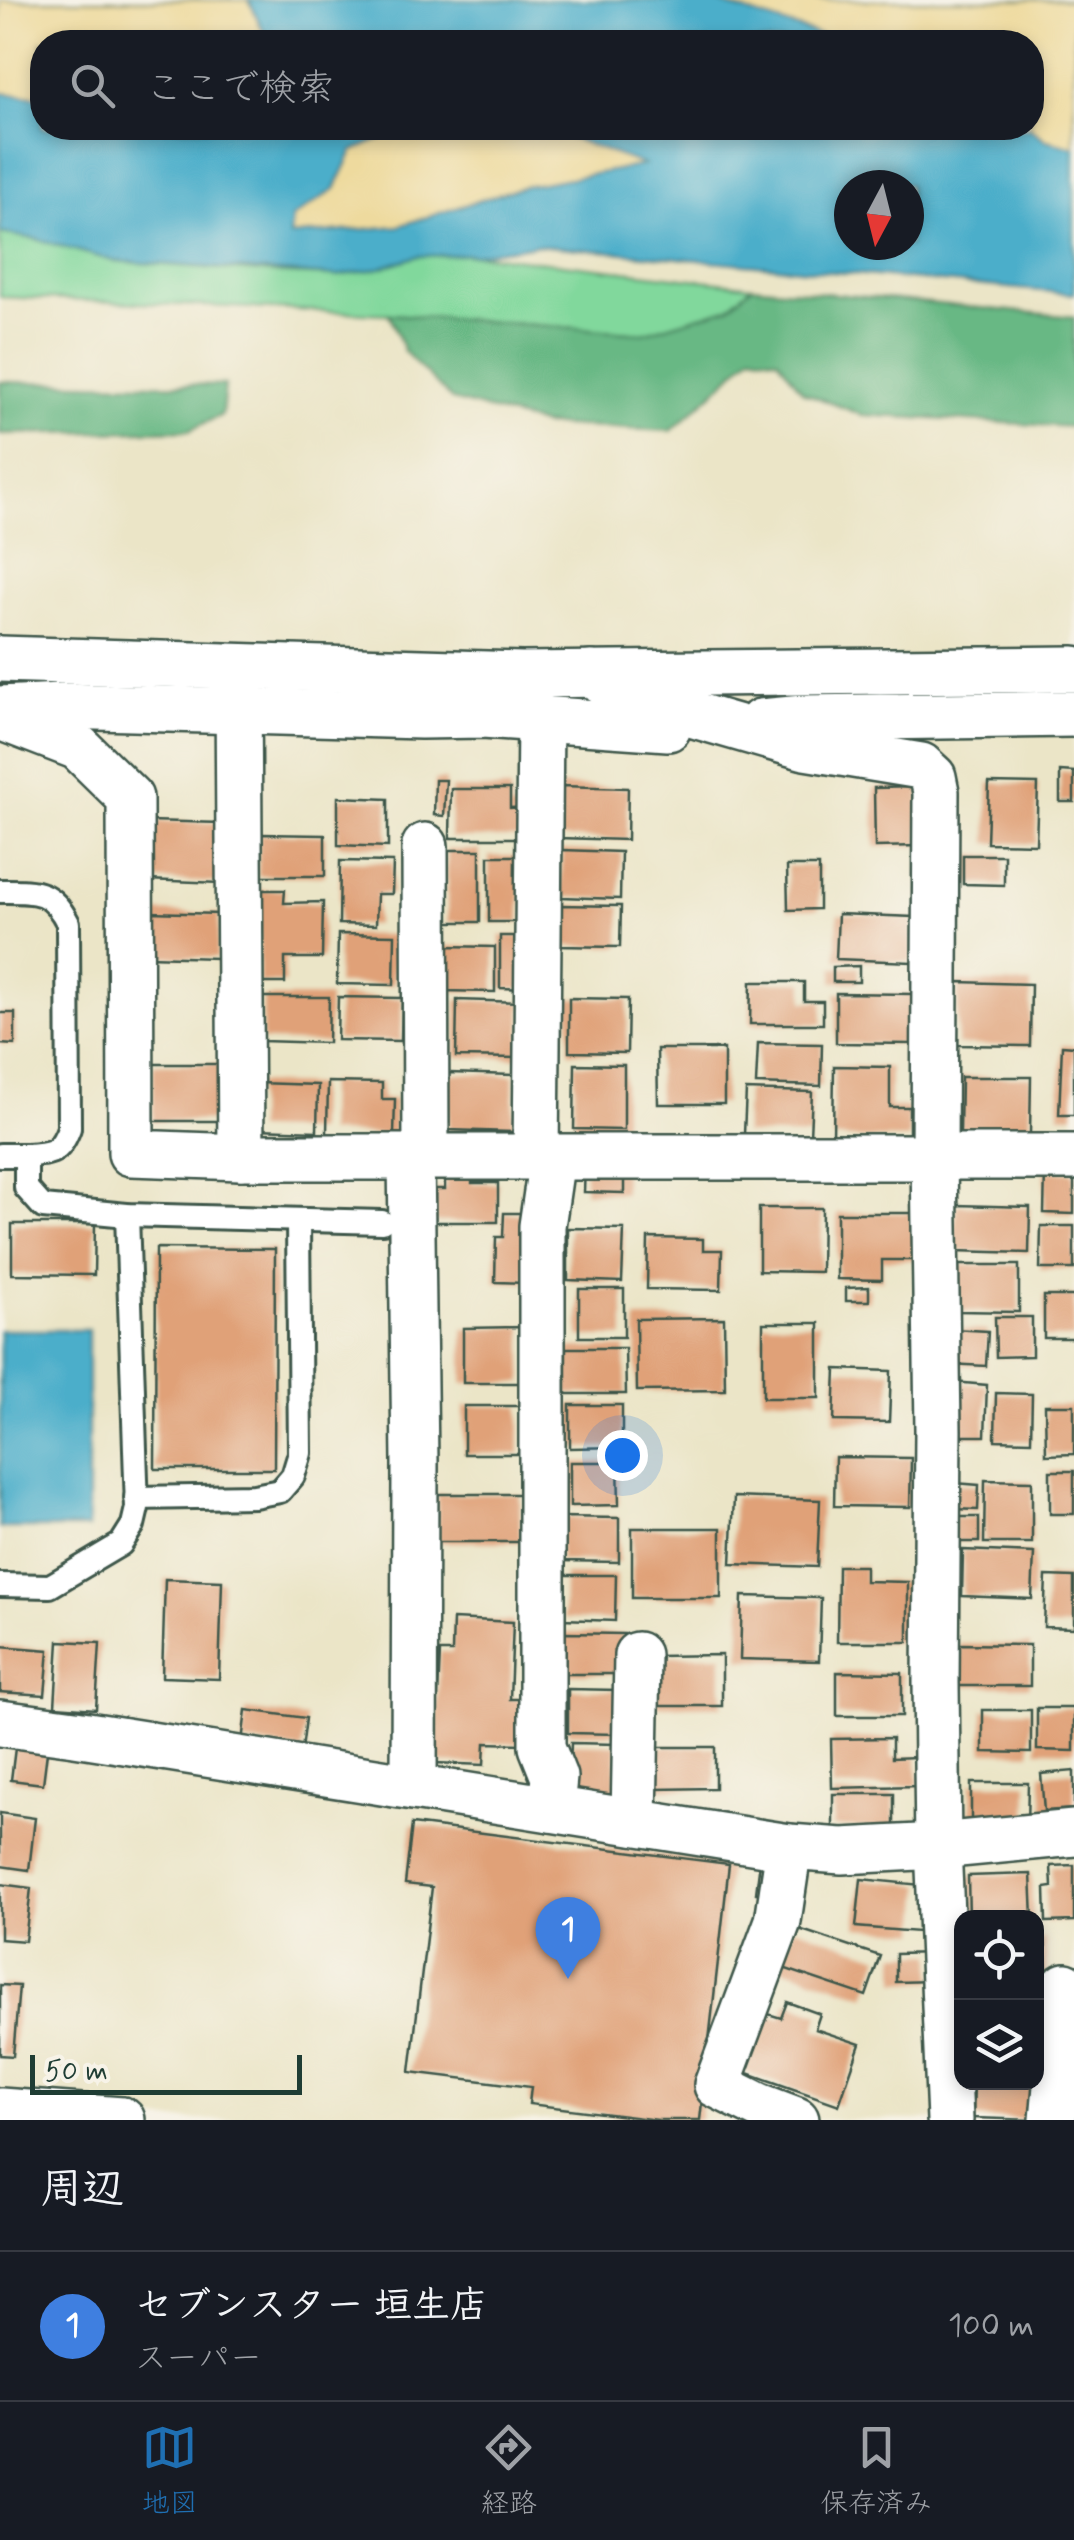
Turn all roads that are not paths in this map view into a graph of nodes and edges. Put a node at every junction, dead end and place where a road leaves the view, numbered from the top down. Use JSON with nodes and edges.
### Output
{"nodes":[{"id":1,"x":0,"y":659,"type":"edge"},
{"id":2,"x":238,"y":666,"type":"junction"},
{"id":3,"x":1074,"y":669,"type":"edge"},
{"id":4,"x":592,"y":674,"type":"junction"},
{"id":5,"x":0,"y":709,"type":"edge"},
{"id":6,"x":237,"y":711,"type":"junction"},
{"id":7,"x":1074,"y":714,"type":"edge"},
{"id":8,"x":0,"y":717,"type":"edge"},
{"id":9,"x":540,"y":717,"type":"junction"},
{"id":10,"x":740,"y":727,"type":"junction"},
{"id":11,"x":425,"y":846,"type":"dead end"},
{"id":12,"x":0,"y":891,"type":"edge"},
{"id":13,"x":26,"y":1154,"type":"junction"},
{"id":14,"x":0,"y":1155,"type":"edge"},
{"id":15,"x":240,"y":1157,"type":"junction"},
{"id":16,"x":1074,"y":1157,"type":"edge"},
{"id":17,"x":419,"y":1158,"type":"junction"},
{"id":18,"x":544,"y":1158,"type":"junction"},
{"id":19,"x":934,"y":1158,"type":"junction"},
{"id":20,"x":128,"y":1216,"type":"junction"},
{"id":21,"x":298,"y":1220,"type":"junction"},
{"id":22,"x":382,"y":1222,"type":"dead end"},
{"id":23,"x":136,"y":1498,"type":"junction"},
{"id":24,"x":0,"y":1585,"type":"edge"},
{"id":25,"x":637,"y":1655,"type":"dead end"},
{"id":26,"x":0,"y":1723,"type":"edge"},
{"id":27,"x":414,"y":1787,"type":"junction"},
{"id":28,"x":552,"y":1809,"type":"junction"},
{"id":29,"x":634,"y":1822,"type":"junction"},
{"id":30,"x":1074,"y":1833,"type":"edge"},
{"id":31,"x":938,"y":1846,"type":"junction"},
{"id":32,"x":789,"y":1847,"type":"junction"},
{"id":33,"x":1059,"y":1985,"type":"edge"},
{"id":34,"x":0,"y":2111,"type":"edge"},
{"id":35,"x":66,"y":2118,"type":"edge"},
{"id":36,"x":122,"y":2120,"type":"edge"},
{"id":37,"x":796,"y":2120,"type":"edge"},
{"id":38,"x":950,"y":2120,"type":"edge"},
{"id":39,"x":1053,"y":2120,"type":"edge"}],
"edges":[{"from":1,"to":2,"type":"street"},
{"from":2,"to":4,"type":"street"},
{"from":2,"to":6,"type":"street"},
{"from":3,"to":4,"type":"street"},
{"from":4,"to":10,"type":"street"},
{"from":5,"to":6,"type":"street"},
{"from":6,"to":9,"type":"street"},
{"from":6,"to":15,"type":"street"},
{"from":7,"to":10,"type":"street"},
{"from":8,"to":15,"type":"street"},
{"from":9,"to":10,"type":"street"},
{"from":9,"to":18,"type":"street"},
{"from":10,"to":19,"type":"street"},
{"from":11,"to":17,"type":"street"},
{"from":12,"to":13,"type":"lane"},
{"from":13,"to":14,"type":"lane"},
{"from":13,"to":20,"type":"lane"},
{"from":15,"to":17,"type":"street"},
{"from":16,"to":19,"type":"street"},
{"from":17,"to":18,"type":"street"},
{"from":17,"to":27,"type":"street"},
{"from":18,"to":19,"type":"street"},
{"from":18,"to":28,"type":"street"},
{"from":19,"to":31,"type":"street"},
{"from":20,"to":21,"type":"lane"},
{"from":20,"to":23,"type":"lane"},
{"from":21,"to":22,"type":"lane"},
{"from":21,"to":23,"type":"lane"},
{"from":23,"to":24,"type":"lane"},
{"from":25,"to":29,"type":"street"},
{"from":26,"to":27,"type":"street"},
{"from":27,"to":28,"type":"street"},
{"from":28,"to":29,"type":"street"},
{"from":29,"to":32,"type":"street"},
{"from":30,"to":31,"type":"street"},
{"from":31,"to":32,"type":"street"},
{"from":31,"to":38,"type":"street"},
{"from":32,"to":37,"type":"street"},
{"from":33,"to":39,"type":"street"},
{"from":34,"to":35,"type":"street"},
{"from":35,"to":36,"type":"street"}]}
